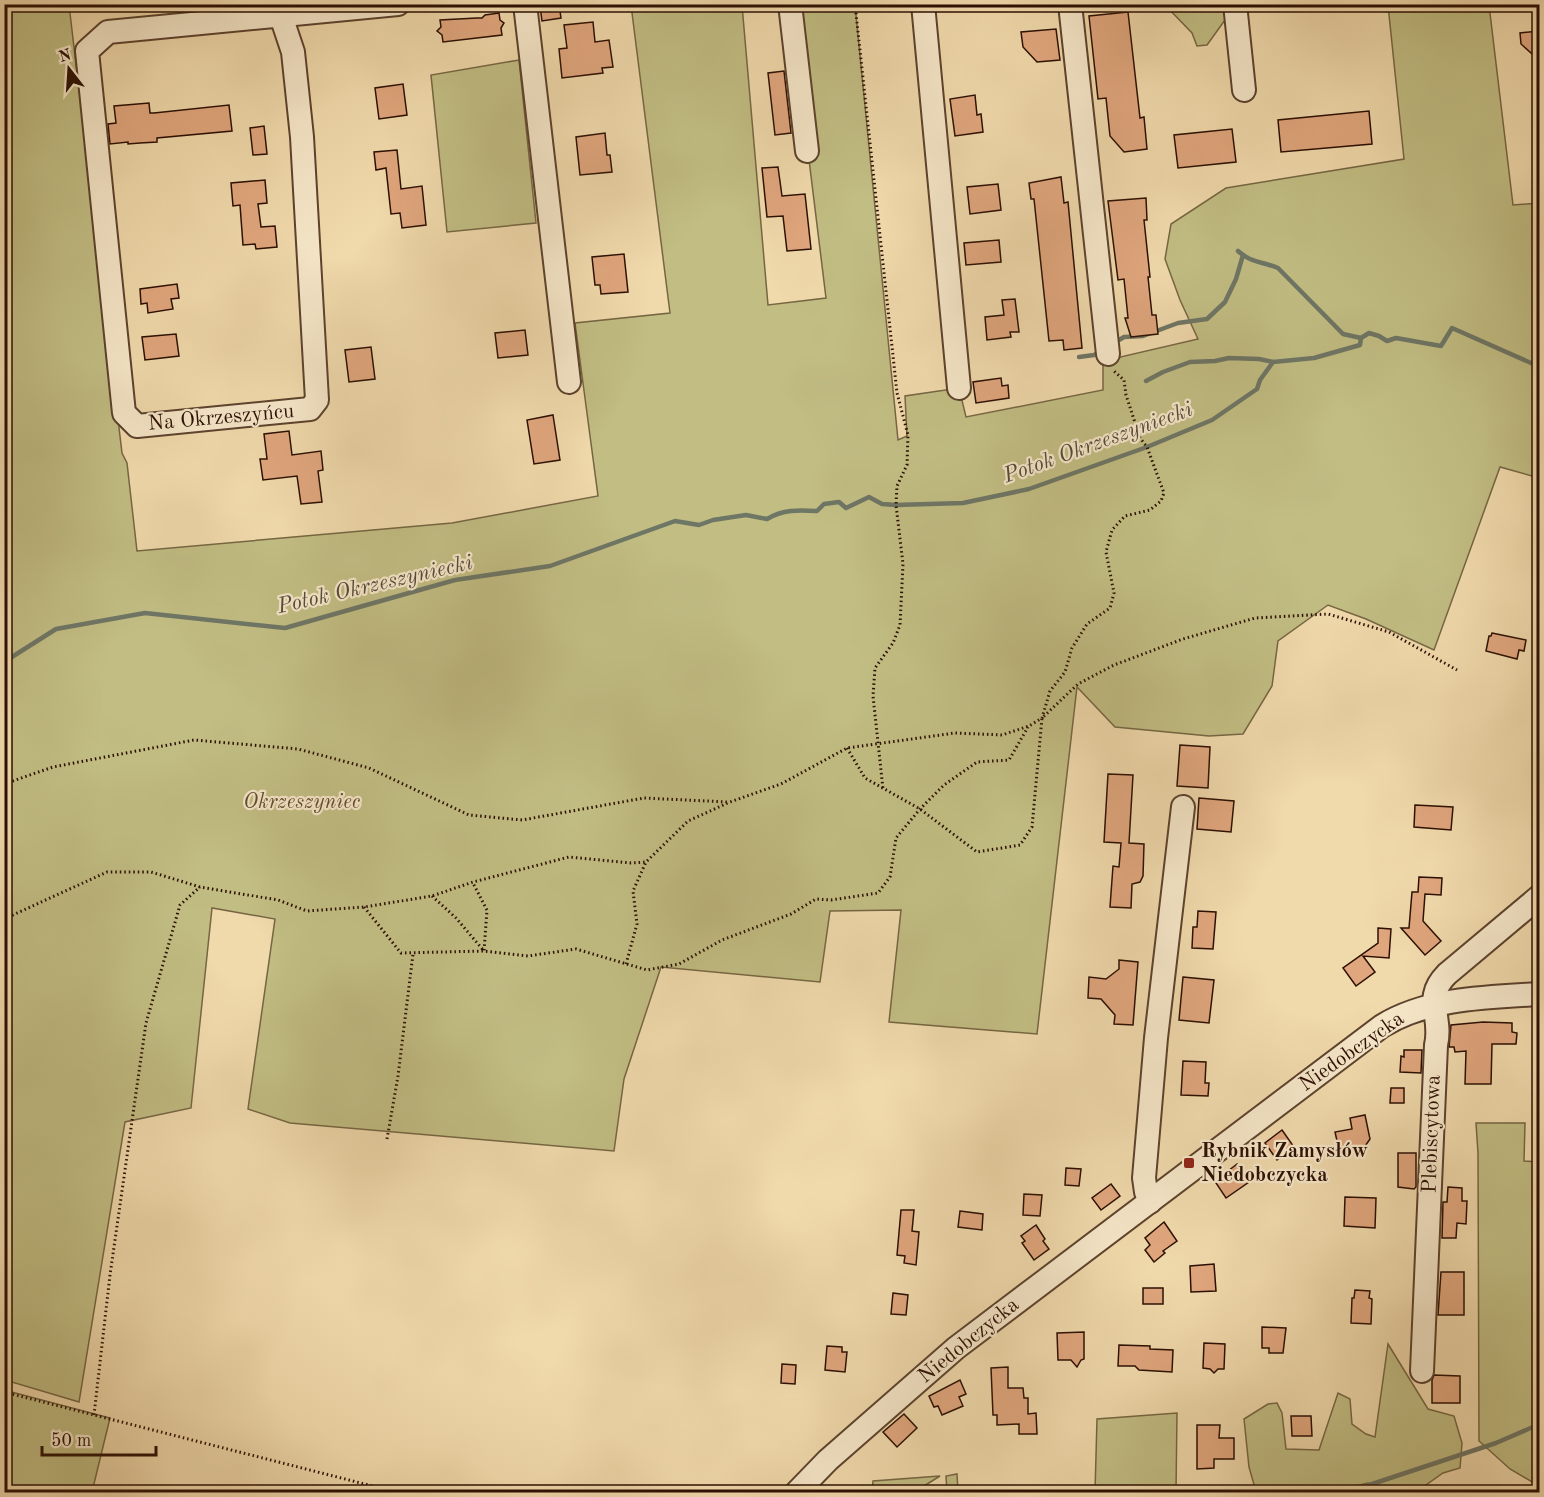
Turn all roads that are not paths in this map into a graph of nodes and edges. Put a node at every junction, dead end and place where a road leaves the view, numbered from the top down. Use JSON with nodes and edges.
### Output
{"nodes":[{"id":1,"x":398,"y":4,"type":"edge"},
{"id":2,"x":525,"y":4,"type":"edge"},
{"id":3,"x":790,"y":4,"type":"edge"},
{"id":4,"x":923,"y":4,"type":"edge"},
{"id":5,"x":1070,"y":4,"type":"edge"},
{"id":6,"x":1235,"y":4,"type":"edge"},
{"id":7,"x":281,"y":16,"type":"junction"},
{"id":8,"x":1244,"y":90,"type":"dead end"},
{"id":9,"x":807,"y":151,"type":"dead end"},
{"id":10,"x":1109,"y":361,"type":"road end"},
{"id":11,"x":569,"y":382,"type":"dead end"},
{"id":12,"x":959,"y":388,"type":"dead end"},
{"id":13,"x":1183,"y":807,"type":"dead end"},
{"id":14,"x":1539,"y":896,"type":"edge"},
{"id":15,"x":1539,"y":994,"type":"edge"},
{"id":16,"x":1434,"y":1005,"type":"junction"},
{"id":17,"x":1150,"y":1202,"type":"junction"},
{"id":18,"x":1422,"y":1371,"type":"dead end"},
{"id":19,"x":797,"y":1492,"type":"edge"}],
"edges":[{"from":1,"to":7,"type":"street","name":"Na Okrzeszyńcu"},
{"from":2,"to":11,"type":"street"},
{"from":3,"to":9,"type":"street"},
{"from":4,"to":12,"type":"street"},
{"from":5,"to":10,"type":"street"},
{"from":6,"to":8,"type":"street"},
{"from":7,"to":7,"type":"street","name":"Na Okrzeszyńcu"},
{"from":13,"to":17,"type":"street"},
{"from":14,"to":16,"type":"street"},
{"from":15,"to":16,"type":"street"},
{"from":16,"to":17,"type":"street","name":"Niedobczycka"},
{"from":16,"to":18,"type":"street","name":"Plebiscytowa"},
{"from":17,"to":19,"type":"street","name":"Niedobczycka"}]}
